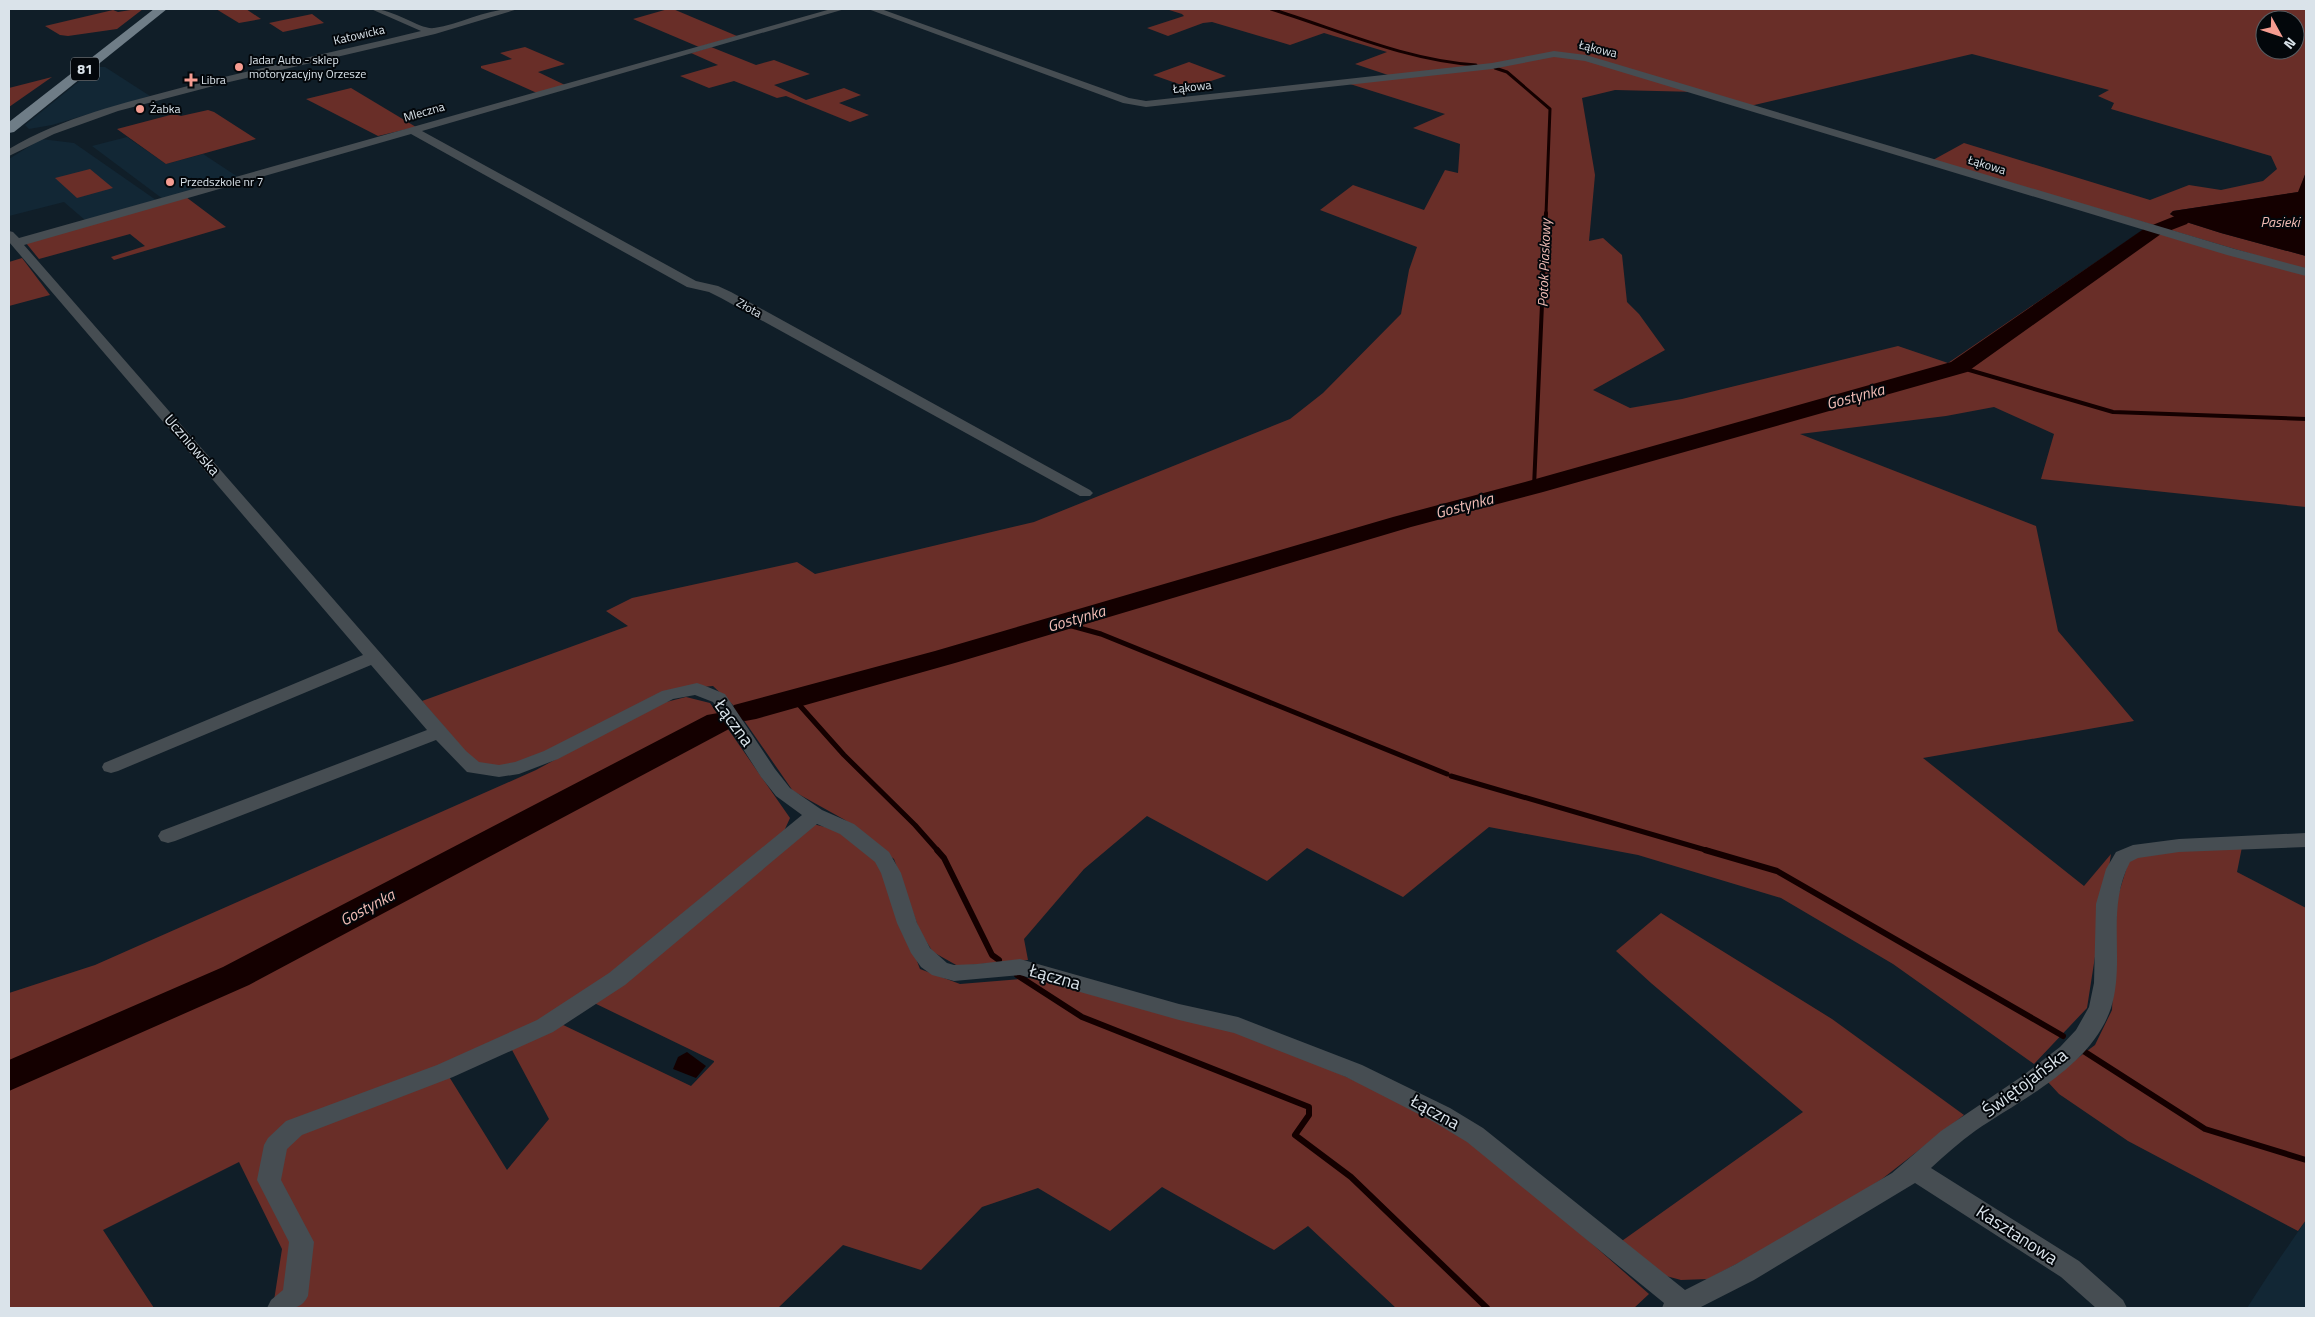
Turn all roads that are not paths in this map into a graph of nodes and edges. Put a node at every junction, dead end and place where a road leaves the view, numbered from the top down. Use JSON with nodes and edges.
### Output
{"nodes":[{"id":1,"x":151,"y":9,"type":"edge"},
{"id":2,"x":161,"y":9,"type":"edge"},
{"id":3,"x":376,"y":9,"type":"edge"},
{"id":4,"x":513,"y":9,"type":"edge"},
{"id":5,"x":840,"y":9,"type":"edge"},
{"id":6,"x":873,"y":9,"type":"edge"},
{"id":7,"x":432,"y":32,"type":"junction"},
{"id":8,"x":9,"y":120,"type":"edge"},
{"id":9,"x":9,"y":129,"type":"edge"},
{"id":10,"x":412,"y":130,"type":"junction"},
{"id":11,"x":9,"y":141,"type":"edge"},
{"id":12,"x":27,"y":142,"type":"junction"},
{"id":13,"x":9,"y":153,"type":"edge"},
{"id":14,"x":12,"y":239,"type":"edge"},
{"id":15,"x":2306,"y":272,"type":"edge"},
{"id":16,"x":1085,"y":493,"type":"dead end"},
{"id":17,"x":374,"y":657,"type":"junction"},
{"id":18,"x":438,"y":732,"type":"junction"},
{"id":19,"x":111,"y":767,"type":"dead end"},
{"id":20,"x":499,"y":771,"type":"joint"},
{"id":21,"x":814,"y":815,"type":"junction"},
{"id":22,"x":168,"y":836,"type":"dead end"},
{"id":23,"x":2306,"y":840,"type":"edge"},
{"id":24,"x":1915,"y":1170,"type":"junction"},
{"id":25,"x":1679,"y":1306,"type":"edge"},
{"id":26,"x":280,"y":1308,"type":"edge"},
{"id":27,"x":2114,"y":1308,"type":"edge"}],
"edges":[{"from":1,"to":8,"type":"main road","number":"81"},
{"from":2,"to":9,"type":"main road","number":"81"},
{"from":3,"to":7,"type":"street"},
{"from":4,"to":7,"type":"street","name":"Katowicka"},
{"from":5,"to":10,"type":"street","name":"Mleczna"},
{"from":6,"to":15,"type":"street","name":"Łąkowa"},
{"from":7,"to":12,"type":"street","name":"Katowicka"},
{"from":10,"to":14,"type":"street","name":"Mleczna"},
{"from":10,"to":16,"type":"street","name":"Złota"},
{"from":11,"to":12,"type":"street","name":"Katowicka"},
{"from":12,"to":13,"type":"street"},
{"from":14,"to":17,"type":"street","name":"Uczniowska"},
{"from":17,"to":18,"type":"street","name":"Uczniowska"},
{"from":17,"to":19,"type":"street"},
{"from":18,"to":20,"type":"street","name":"Uczniowska"},
{"from":18,"to":22,"type":"street"},
{"from":20,"to":21,"type":"street","name":"Łączna"},
{"from":21,"to":25,"type":"street","name":"Łączna"},
{"from":21,"to":26,"type":"street"},
{"from":23,"to":24,"type":"street","name":"Świętojańska"},
{"from":24,"to":25,"type":"street","name":"Świętojańska"},
{"from":24,"to":27,"type":"street","name":"Kasztanowa"}]}
